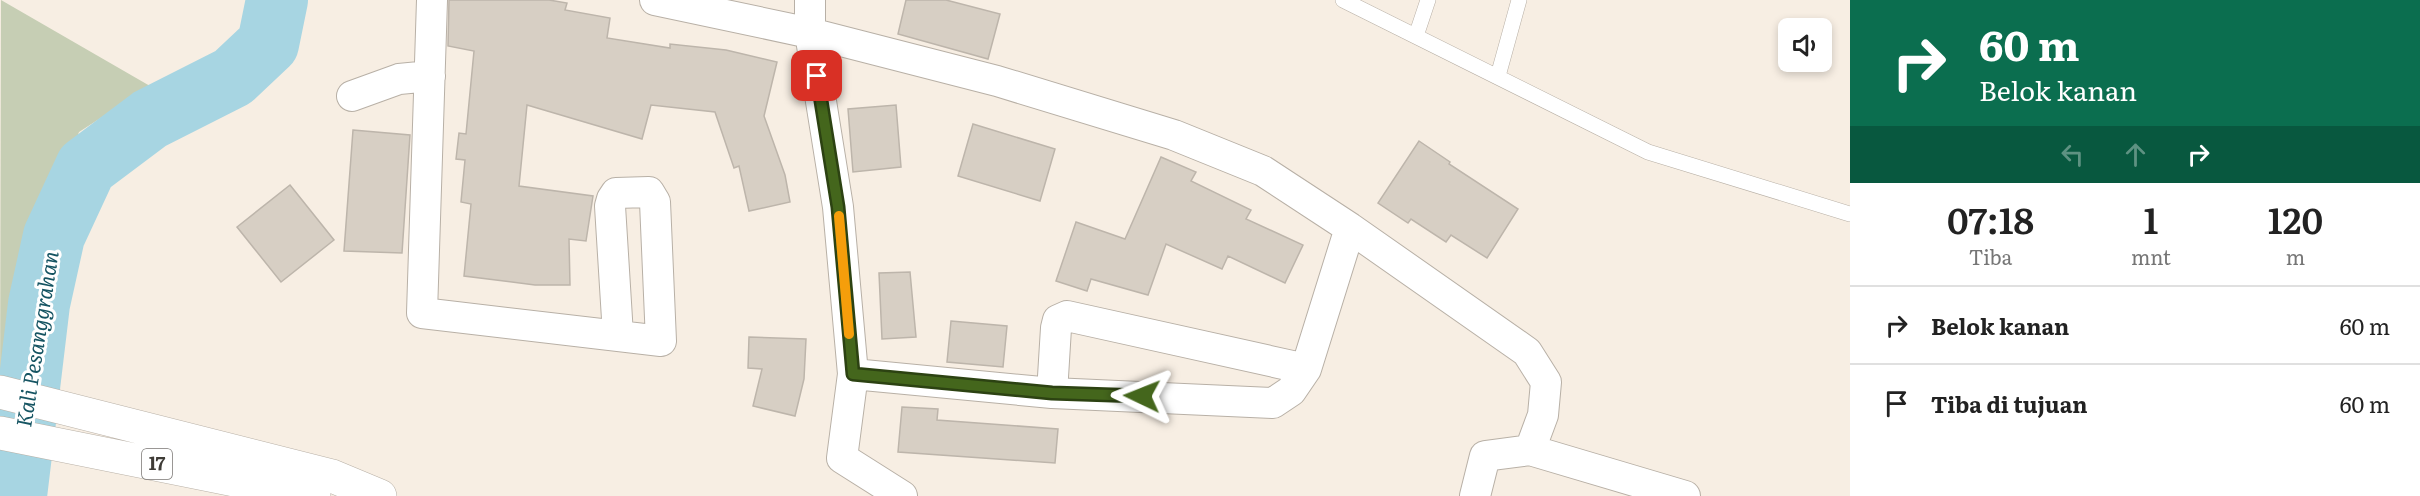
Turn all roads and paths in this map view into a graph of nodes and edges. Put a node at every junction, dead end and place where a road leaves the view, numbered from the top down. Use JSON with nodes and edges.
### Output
{"nodes":[{"id":1,"x":432,"y":0,"type":"edge"},
{"id":2,"x":655,"y":0,"type":"edge"},
{"id":3,"x":810,"y":0,"type":"edge"},
{"id":4,"x":1343,"y":0,"type":"edge"},
{"id":5,"x":1428,"y":0,"type":"edge"},
{"id":6,"x":1519,"y":0,"type":"edge"},
{"id":7,"x":810,"y":33,"type":"junction"},
{"id":8,"x":1416,"y":36,"type":"junction"},
{"id":9,"x":430,"y":76,"type":"junction"},
{"id":10,"x":1498,"y":76,"type":"junction"},
{"id":11,"x":352,"y":96,"type":"dead end"},
{"id":12,"x":1850,"y":214,"type":"edge"},
{"id":13,"x":1350,"y":228,"type":"junction"},
{"id":14,"x":618,"y":335,"type":"dead end"},
{"id":15,"x":1306,"y":369,"type":"junction"},
{"id":16,"x":853,"y":374,"type":"junction"},
{"id":17,"x":0,"y":393,"type":"edge"},
{"id":18,"x":1052,"y":393,"type":"junction"},
{"id":19,"x":0,"y":433,"type":"edge"},
{"id":20,"x":1530,"y":450,"type":"junction"},
{"id":21,"x":323,"y":486,"type":"edge"},
{"id":22,"x":380,"y":496,"type":"edge"},
{"id":23,"x":902,"y":496,"type":"edge"},
{"id":24,"x":1475,"y":496,"type":"edge"},
{"id":25,"x":1685,"y":496,"type":"edge"}],
"edges":[{"from":1,"to":9,"type":"street"},
{"from":2,"to":7,"type":"street"},
{"from":3,"to":7,"type":"street"},
{"from":4,"to":8,"type":"lane"},
{"from":5,"to":8,"type":"lane"},
{"from":6,"to":10,"type":"lane"},
{"from":7,"to":13,"type":"street"},
{"from":7,"to":16,"type":"street"},
{"from":8,"to":10,"type":"lane"},
{"from":9,"to":11,"type":"street"},
{"from":9,"to":14,"type":"street"},
{"from":10,"to":12,"type":"lane"},
{"from":13,"to":15,"type":"street"},
{"from":13,"to":20,"type":"street"},
{"from":15,"to":18,"type":"street"},
{"from":15,"to":18,"type":"street"},
{"from":16,"to":18,"type":"street"},
{"from":16,"to":23,"type":"street"},
{"from":17,"to":21,"type":"highway"},
{"from":19,"to":21,"type":"highway","number":"17"},
{"from":20,"to":24,"type":"street"},
{"from":20,"to":25,"type":"street"},
{"from":21,"to":22,"type":"highway"}]}
